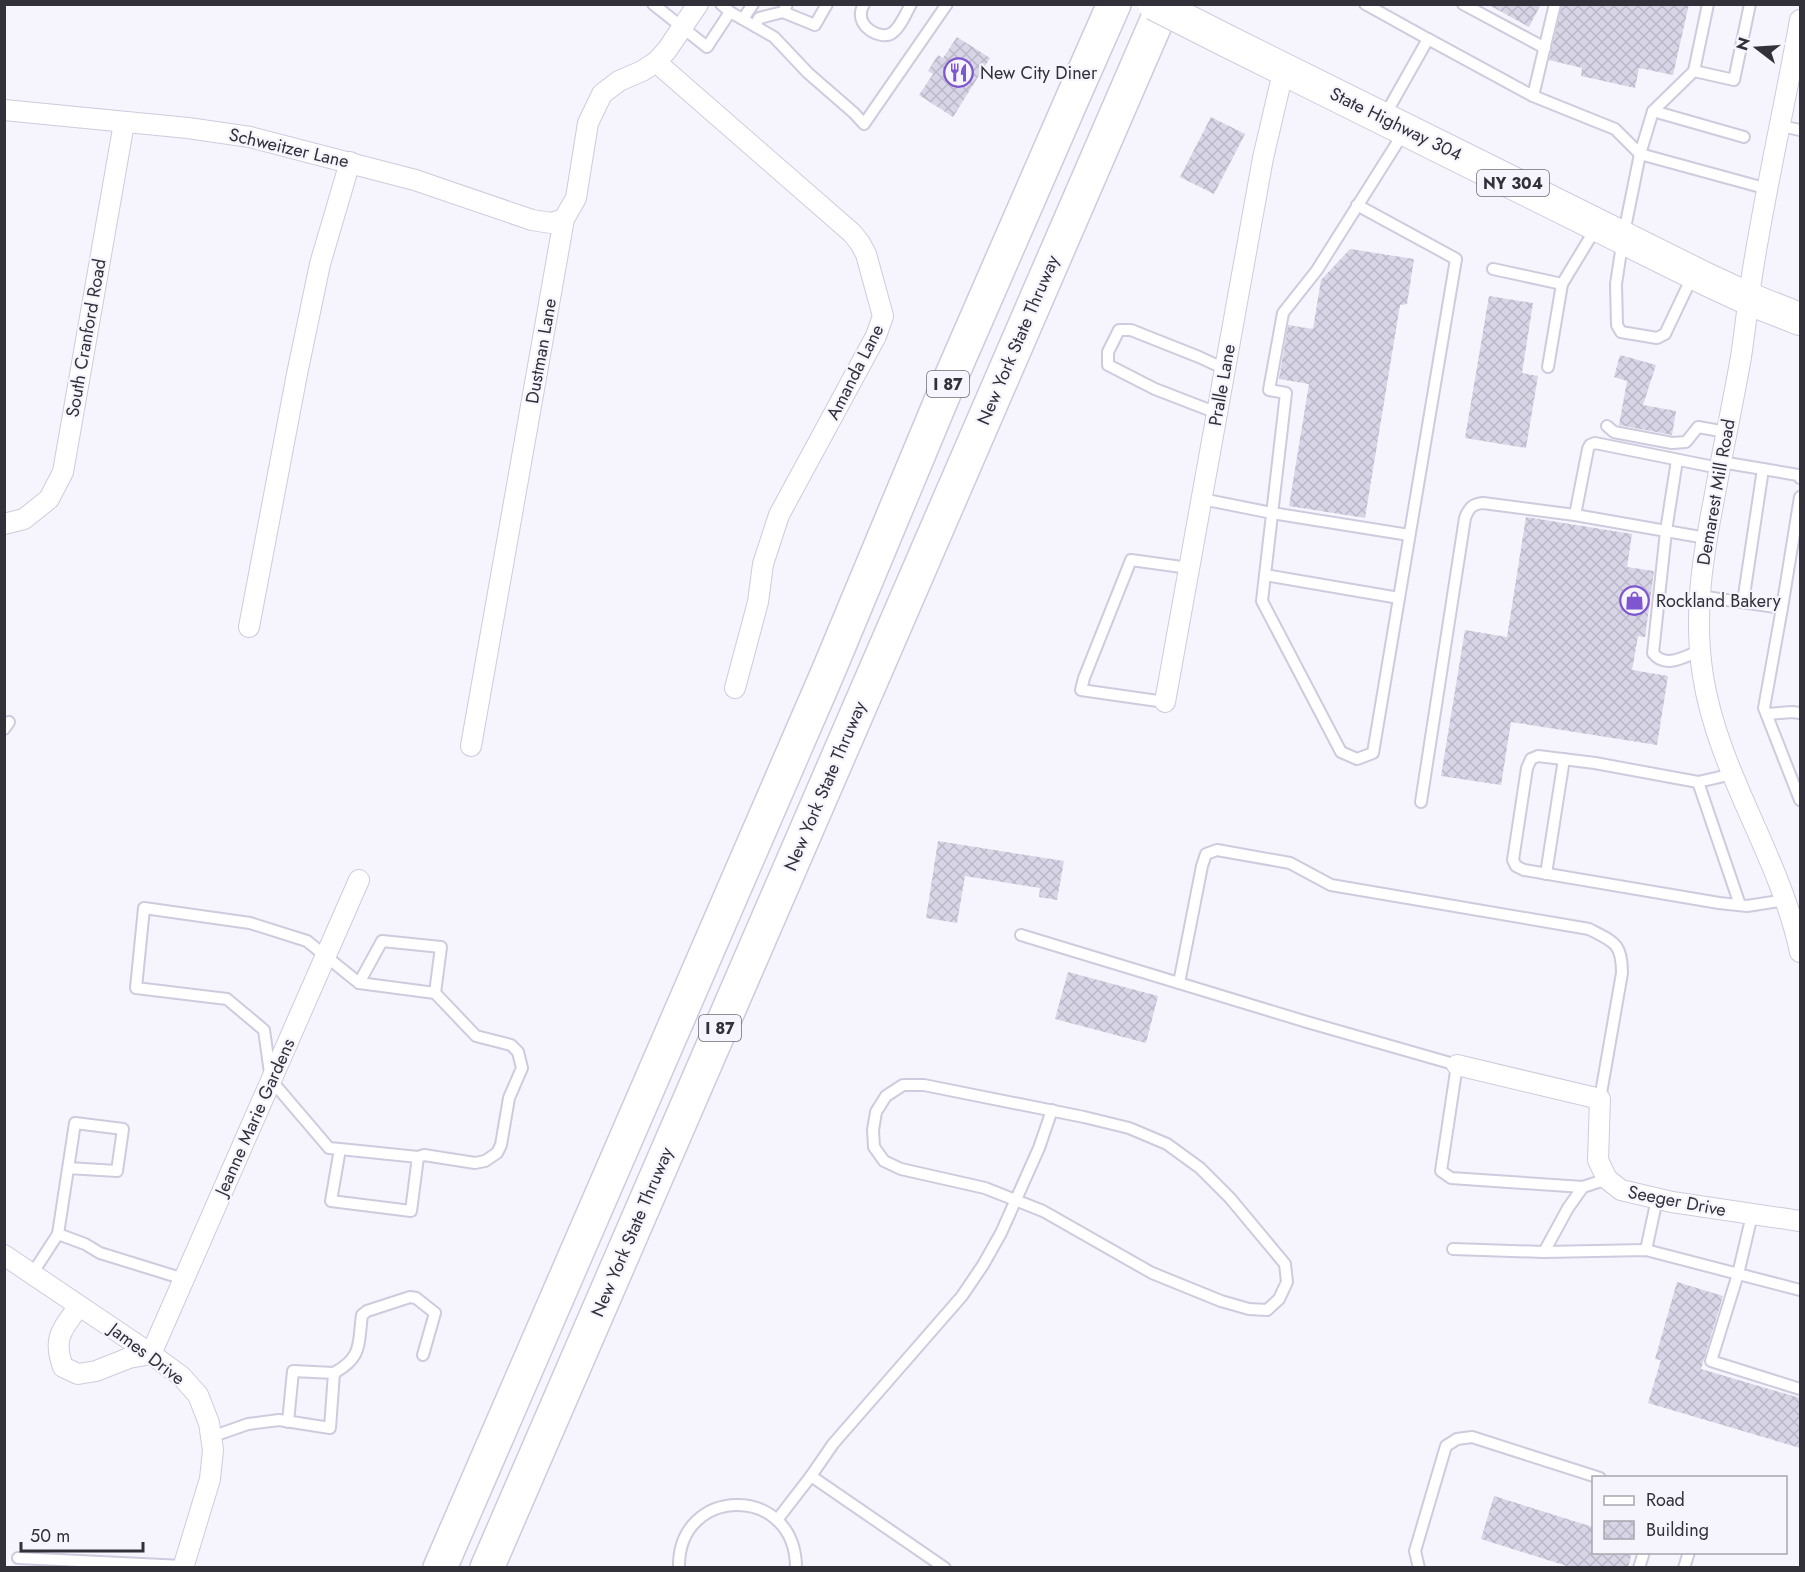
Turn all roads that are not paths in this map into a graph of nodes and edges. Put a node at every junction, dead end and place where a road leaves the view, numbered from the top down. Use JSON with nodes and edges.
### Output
{"nodes":[{"id":1,"x":653,"y":4,"type":"edge"},
{"id":2,"x":698,"y":4,"type":"edge"},
{"id":3,"x":721,"y":4,"type":"edge"},
{"id":4,"x":753,"y":4,"type":"edge"},
{"id":5,"x":827,"y":4,"type":"edge"},
{"id":6,"x":864,"y":4,"type":"edge"},
{"id":7,"x":911,"y":4,"type":"edge"},
{"id":8,"x":947,"y":4,"type":"edge"},
{"id":9,"x":1105,"y":4,"type":"edge"},
{"id":10,"x":1114,"y":4,"type":"edge"},
{"id":11,"x":1154,"y":4,"type":"edge"},
{"id":12,"x":1164,"y":4,"type":"edge"},
{"id":13,"x":1179,"y":4,"type":"edge"},
{"id":14,"x":1365,"y":4,"type":"edge"},
{"id":15,"x":1463,"y":4,"type":"edge"},
{"id":16,"x":1555,"y":4,"type":"edge"},
{"id":17,"x":1708,"y":4,"type":"edge"},
{"id":18,"x":1750,"y":4,"type":"edge"},
{"id":19,"x":785,"y":8,"type":"edge"},
{"id":20,"x":730,"y":12,"type":"junction"},
{"id":21,"x":743,"y":19,"type":"junction"},
{"id":22,"x":1800,"y":20,"type":"edge"},
{"id":23,"x":755,"y":26,"type":"junction"},
{"id":24,"x":682,"y":28,"type":"junction"},
{"id":25,"x":1428,"y":39,"type":"junction"},
{"id":26,"x":1545,"y":48,"type":"junction"},
{"id":27,"x":656,"y":62,"type":"junction"},
{"id":28,"x":1284,"y":69,"type":"junction"},
{"id":29,"x":1694,"y":71,"type":"junction"},
{"id":30,"x":1533,"y":96,"type":"junction"},
{"id":31,"x":1073,"y":97,"type":"junction"},
{"id":32,"x":4,"y":110,"type":"edge"},
{"id":33,"x":1653,"y":111,"type":"junction"},
{"id":34,"x":124,"y":123,"type":"junction"},
{"id":35,"x":1394,"y":124,"type":"junction"},
{"id":36,"x":1780,"y":126,"type":"junction"},
{"id":37,"x":1800,"y":130,"type":"edge"},
{"id":38,"x":1108,"y":134,"type":"junction"},
{"id":39,"x":1744,"y":137,"type":"dead end"},
{"id":40,"x":1640,"y":154,"type":"junction"},
{"id":41,"x":350,"y":162,"type":"junction"},
{"id":42,"x":1768,"y":189,"type":"junction"},
{"id":43,"x":1358,"y":205,"type":"junction"},
{"id":44,"x":564,"y":219,"type":"junction"},
{"id":45,"x":1611,"y":231,"type":"junction"},
{"id":46,"x":1493,"y":269,"type":"dead end"},
{"id":47,"x":1694,"y":273,"type":"junction"},
{"id":48,"x":1562,"y":284,"type":"junction"},
{"id":49,"x":1749,"y":299,"type":"junction"},
{"id":50,"x":1800,"y":319,"type":"edge"},
{"id":51,"x":1548,"y":368,"type":"dead end"},
{"id":52,"x":1225,"y":369,"type":"junction"},
{"id":53,"x":1217,"y":413,"type":"junction"},
{"id":54,"x":1607,"y":426,"type":"dead end"},
{"id":55,"x":1726,"y":432,"type":"junction"},
{"id":56,"x":1677,"y":460,"type":"junction"},
{"id":57,"x":1720,"y":465,"type":"junction"},
{"id":58,"x":1763,"y":469,"type":"junction"},
{"id":59,"x":1800,"y":478,"type":"edge"},
{"id":60,"x":1800,"y":497,"type":"edge"},
{"id":61,"x":1202,"y":499,"type":"junction"},
{"id":62,"x":1272,"y":513,"type":"junction"},
{"id":63,"x":1575,"y":515,"type":"junction"},
{"id":64,"x":4,"y":524,"type":"edge"},
{"id":65,"x":1666,"y":531,"type":"junction"},
{"id":66,"x":1409,"y":535,"type":"junction"},
{"id":67,"x":1706,"y":538,"type":"junction"},
{"id":68,"x":1189,"y":568,"type":"junction"},
{"id":69,"x":1265,"y":575,"type":"junction"},
{"id":70,"x":1699,"y":596,"type":"junction"},
{"id":71,"x":1399,"y":598,"type":"junction"},
{"id":72,"x":1743,"y":602,"type":"junction"},
{"id":73,"x":1782,"y":608,"type":"junction"},
{"id":74,"x":249,"y":627,"type":"dead end"},
{"id":75,"x":1699,"y":651,"type":"junction"},
{"id":76,"x":735,"y":688,"type":"dead end"},
{"id":77,"x":1165,"y":702,"type":"joint"},
{"id":78,"x":1800,"y":713,"type":"edge"},
{"id":79,"x":1767,"y":714,"type":"junction"},
{"id":80,"x":471,"y":746,"type":"dead end"},
{"id":81,"x":1564,"y":759,"type":"junction"},
{"id":82,"x":1733,"y":774,"type":"junction"},
{"id":83,"x":1698,"y":782,"type":"junction"},
{"id":84,"x":1800,"y":800,"type":"edge"},
{"id":85,"x":1421,"y":802,"type":"dead end"},
{"id":86,"x":1546,"y":874,"type":"junction"},
{"id":87,"x":360,"y":880,"type":"dead end"},
{"id":88,"x":1786,"y":900,"type":"junction"},
{"id":89,"x":1740,"y":905,"type":"junction"},
{"id":90,"x":1797,"y":918,"type":"edge"},
{"id":91,"x":1021,"y":935,"type":"dead end"},
{"id":92,"x":1800,"y":952,"type":"edge"},
{"id":93,"x":326,"y":957,"type":"junction"},
{"id":94,"x":359,"y":983,"type":"junction"},
{"id":95,"x":1179,"y":983,"type":"junction"},
{"id":96,"x":435,"y":993,"type":"junction"},
{"id":97,"x":1457,"y":1065,"type":"junction"},
{"id":98,"x":271,"y":1080,"type":"junction"},
{"id":99,"x":1600,"y":1099,"type":"junction"},
{"id":100,"x":1052,"y":1110,"type":"junction"},
{"id":101,"x":340,"y":1149,"type":"junction"},
{"id":102,"x":418,"y":1157,"type":"junction"},
{"id":103,"x":68,"y":1168,"type":"junction"},
{"id":104,"x":1607,"y":1179,"type":"junction"},
{"id":105,"x":1583,"y":1187,"type":"junction"},
{"id":106,"x":1015,"y":1199,"type":"junction"},
{"id":107,"x":1657,"y":1199,"type":"junction"},
{"id":108,"x":1752,"y":1215,"type":"junction"},
{"id":109,"x":1800,"y":1221,"type":"edge"},
{"id":110,"x":58,"y":1234,"type":"junction"},
{"id":111,"x":1453,"y":1248,"type":"dead end"},
{"id":112,"x":1646,"y":1250,"type":"junction"},
{"id":113,"x":1544,"y":1252,"type":"junction"},
{"id":114,"x":4,"y":1255,"type":"edge"},
{"id":115,"x":32,"y":1274,"type":"junction"},
{"id":116,"x":1738,"y":1274,"type":"junction"},
{"id":117,"x":184,"y":1279,"type":"junction"},
{"id":118,"x":1800,"y":1290,"type":"edge"},
{"id":119,"x":79,"y":1306,"type":"junction"},
{"id":120,"x":151,"y":1354,"type":"junction"},
{"id":121,"x":423,"y":1355,"type":"dead end"},
{"id":122,"x":334,"y":1373,"type":"junction"},
{"id":123,"x":1800,"y":1389,"type":"edge"},
{"id":124,"x":288,"y":1422,"type":"junction"},
{"id":125,"x":211,"y":1437,"type":"junction"},
{"id":126,"x":811,"y":1476,"type":"junction"},
{"id":127,"x":1594,"y":1476,"type":"edge"},
{"id":128,"x":777,"y":1520,"type":"junction"},
{"id":129,"x":18,"y":1558,"type":"dead end"},
{"id":130,"x":183,"y":1567,"type":"edge"},
{"id":131,"x":440,"y":1568,"type":"edge"},
{"id":132,"x":487,"y":1568,"type":"edge"},
{"id":133,"x":679,"y":1568,"type":"edge"},
{"id":134,"x":796,"y":1568,"type":"edge"},
{"id":135,"x":945,"y":1568,"type":"edge"},
{"id":136,"x":1419,"y":1568,"type":"edge"}],
"edges":[{"from":1,"to":24,"type":"lane"},
{"from":2,"to":24,"type":"street","name":"Dustman Lane"},
{"from":3,"to":20,"type":"lane"},
{"from":4,"to":21,"type":"lane"},
{"from":5,"to":19,"type":"lane"},
{"from":6,"to":7,"type":"lane"},
{"from":8,"to":23,"type":"lane"},
{"from":9,"to":31,"type":"highway"},
{"from":10,"to":31,"type":"highway","number":"I 87"},
{"from":11,"to":28,"type":"main road","name":"State Highway 304","number":"NY 304","bridge":true},
{"from":12,"to":38,"type":"highway","name":"New York State Thruway","number":"I 87"},
{"from":13,"to":38,"type":"highway"},
{"from":14,"to":25,"type":"lane"},
{"from":15,"to":26,"type":"lane"},
{"from":16,"to":26,"type":"lane"},
{"from":17,"to":29,"type":"lane"},
{"from":18,"to":29,"type":"lane"},
{"from":19,"to":23,"type":"lane"},
{"from":20,"to":21,"type":"lane"},
{"from":20,"to":24,"type":"lane"},
{"from":21,"to":23,"type":"lane"},
{"from":22,"to":36,"type":"street","name":"Demarest Mill Road"},
{"from":24,"to":27,"type":"street","name":"Dustman Lane"},
{"from":25,"to":30,"type":"lane"},
{"from":25,"to":35,"type":"lane"},
{"from":26,"to":30,"type":"lane"},
{"from":27,"to":44,"type":"street","name":"Dustman Lane"},
{"from":27,"to":76,"type":"street","name":"Amanda Lane"},
{"from":28,"to":35,"type":"main road","name":"State Highway 304","number":"NY 304"},
{"from":28,"to":52,"type":"street","name":"Pralle Lane"},
{"from":29,"to":33,"type":"lane"},
{"from":30,"to":40,"type":"lane"},
{"from":31,"to":131,"type":"highway","number":"I 87"},
{"from":32,"to":34,"type":"street","name":"Schweitzer Lane"},
{"from":33,"to":39,"type":"lane"},
{"from":33,"to":40,"type":"lane"},
{"from":34,"to":41,"type":"street","name":"Schweitzer Lane"},
{"from":34,"to":64,"type":"street","name":"South Cranford Road"},
{"from":35,"to":43,"type":"lane"},
{"from":35,"to":45,"type":"main road","name":"State Highway 304","number":"NY 304"},
{"from":36,"to":37,"type":"lane"},
{"from":36,"to":42,"type":"street","name":"Demarest Mill Road"},
{"from":38,"to":132,"type":"highway","name":"New York State Thruway","number":"I 87"},
{"from":40,"to":42,"type":"lane"},
{"from":40,"to":45,"type":"lane"},
{"from":41,"to":44,"type":"street","name":"Schweitzer Lane"},
{"from":41,"to":74,"type":"street"},
{"from":42,"to":49,"type":"street","name":"Demarest Mill Road"},
{"from":43,"to":62,"type":"lane"},
{"from":43,"to":66,"type":"lane"},
{"from":44,"to":80,"type":"street","name":"Dustman Lane"},
{"from":45,"to":47,"type":"main road","name":"State Highway 304","number":"NY 304"},
{"from":45,"to":47,"type":"lane"},
{"from":45,"to":48,"type":"lane"},
{"from":46,"to":48,"type":"lane"},
{"from":47,"to":49,"type":"main road","name":"State Highway 304","number":"NY 304"},
{"from":48,"to":51,"type":"lane"},
{"from":49,"to":50,"type":"main road","name":"State Highway 304","number":"NY 304"},
{"from":49,"to":55,"type":"street","name":"Demarest Mill Road"},
{"from":52,"to":53,"type":"street","name":"Pralle Lane"},
{"from":52,"to":53,"type":"lane"},
{"from":53,"to":61,"type":"street","name":"Pralle Lane"},
{"from":54,"to":55,"type":"lane"},
{"from":55,"to":57,"type":"street","name":"Demarest Mill Road"},
{"from":56,"to":57,"type":"lane"},
{"from":56,"to":63,"type":"lane"},
{"from":56,"to":65,"type":"lane"},
{"from":57,"to":58,"type":"lane"},
{"from":57,"to":67,"type":"street","name":"Demarest Mill Road"},
{"from":58,"to":59,"type":"lane"},
{"from":58,"to":72,"type":"lane"},
{"from":60,"to":73,"type":"lane"},
{"from":61,"to":62,"type":"lane"},
{"from":61,"to":68,"type":"street","name":"Pralle Lane"},
{"from":62,"to":66,"type":"lane"},
{"from":62,"to":69,"type":"lane"},
{"from":63,"to":65,"type":"lane"},
{"from":63,"to":85,"type":"lane"},
{"from":65,"to":67,"type":"lane"},
{"from":65,"to":75,"type":"lane"},
{"from":66,"to":71,"type":"lane"},
{"from":67,"to":70,"type":"street","name":"Demarest Mill Road"},
{"from":68,"to":77,"type":"street","name":"Pralle Lane"},
{"from":68,"to":77,"type":"lane"},
{"from":69,"to":71,"type":"lane"},
{"from":69,"to":71,"type":"lane"},
{"from":70,"to":72,"type":"lane"},
{"from":70,"to":75,"type":"street","name":"Demarest Mill Road"},
{"from":72,"to":73,"type":"lane"},
{"from":73,"to":79,"type":"lane"},
{"from":75,"to":82,"type":"street","name":"Demarest Mill Road"},
{"from":78,"to":79,"type":"lane"},
{"from":79,"to":84,"type":"lane"},
{"from":81,"to":83,"type":"lane"},
{"from":81,"to":86,"type":"lane"},
{"from":81,"to":86,"type":"lane"},
{"from":82,"to":83,"type":"lane"},
{"from":82,"to":88,"type":"street","name":"Demarest Mill Road"},
{"from":83,"to":89,"type":"lane"},
{"from":86,"to":89,"type":"lane"},
{"from":87,"to":93,"type":"street","name":"Jeanne Marie Gardens"},
{"from":88,"to":89,"type":"lane"},
{"from":88,"to":90,"type":"street","name":"Demarest Mill Road"},
{"from":90,"to":92,"type":"street","name":"Demarest Mill Road"},
{"from":91,"to":95,"type":"lane"},
{"from":93,"to":94,"type":"lane"},
{"from":93,"to":98,"type":"street","name":"Jeanne Marie Gardens"},
{"from":93,"to":98,"type":"lane"},
{"from":94,"to":96,"type":"lane"},
{"from":94,"to":96,"type":"lane"},
{"from":95,"to":97,"type":"lane"},
{"from":95,"to":99,"type":"lane"},
{"from":96,"to":102,"type":"lane"},
{"from":97,"to":99,"type":"street"},
{"from":97,"to":105,"type":"lane"},
{"from":98,"to":101,"type":"lane"},
{"from":98,"to":117,"type":"street","name":"Jeanne Marie Gardens"},
{"from":99,"to":104,"type":"street","name":"Seeger Drive"},
{"from":100,"to":106,"type":"lane"},
{"from":100,"to":106,"type":"lane"},
{"from":100,"to":106,"type":"lane"},
{"from":101,"to":102,"type":"lane"},
{"from":101,"to":102,"type":"lane"},
{"from":103,"to":103,"type":"lane"},
{"from":103,"to":110,"type":"lane"},
{"from":104,"to":105,"type":"lane"},
{"from":104,"to":107,"type":"street","name":"Seeger Drive"},
{"from":105,"to":113,"type":"lane"},
{"from":106,"to":126,"type":"lane"},
{"from":107,"to":108,"type":"street","name":"Seeger Drive"},
{"from":107,"to":112,"type":"lane"},
{"from":108,"to":109,"type":"street","name":"Seeger Drive"},
{"from":108,"to":116,"type":"lane"},
{"from":110,"to":115,"type":"lane"},
{"from":110,"to":117,"type":"lane"},
{"from":111,"to":113,"type":"lane"},
{"from":112,"to":113,"type":"lane"},
{"from":112,"to":116,"type":"lane"},
{"from":114,"to":115,"type":"street","name":"James Drive"},
{"from":115,"to":119,"type":"street","name":"James Drive"},
{"from":116,"to":118,"type":"lane"},
{"from":116,"to":123,"type":"lane"},
{"from":117,"to":120,"type":"street","name":"Jeanne Marie Gardens"},
{"from":119,"to":120,"type":"street","name":"James Drive"},
{"from":119,"to":120,"type":"street"},
{"from":120,"to":125,"type":"street","name":"James Drive"},
{"from":121,"to":122,"type":"lane"},
{"from":122,"to":124,"type":"lane"},
{"from":122,"to":124,"type":"lane"},
{"from":124,"to":125,"type":"lane"},
{"from":125,"to":130,"type":"street","name":"James Drive"},
{"from":126,"to":128,"type":"lane"},
{"from":126,"to":135,"type":"lane"},
{"from":127,"to":136,"type":"lane"},
{"from":128,"to":133,"type":"lane"},
{"from":128,"to":134,"type":"lane"},
{"from":129,"to":130,"type":"lane"}]}
